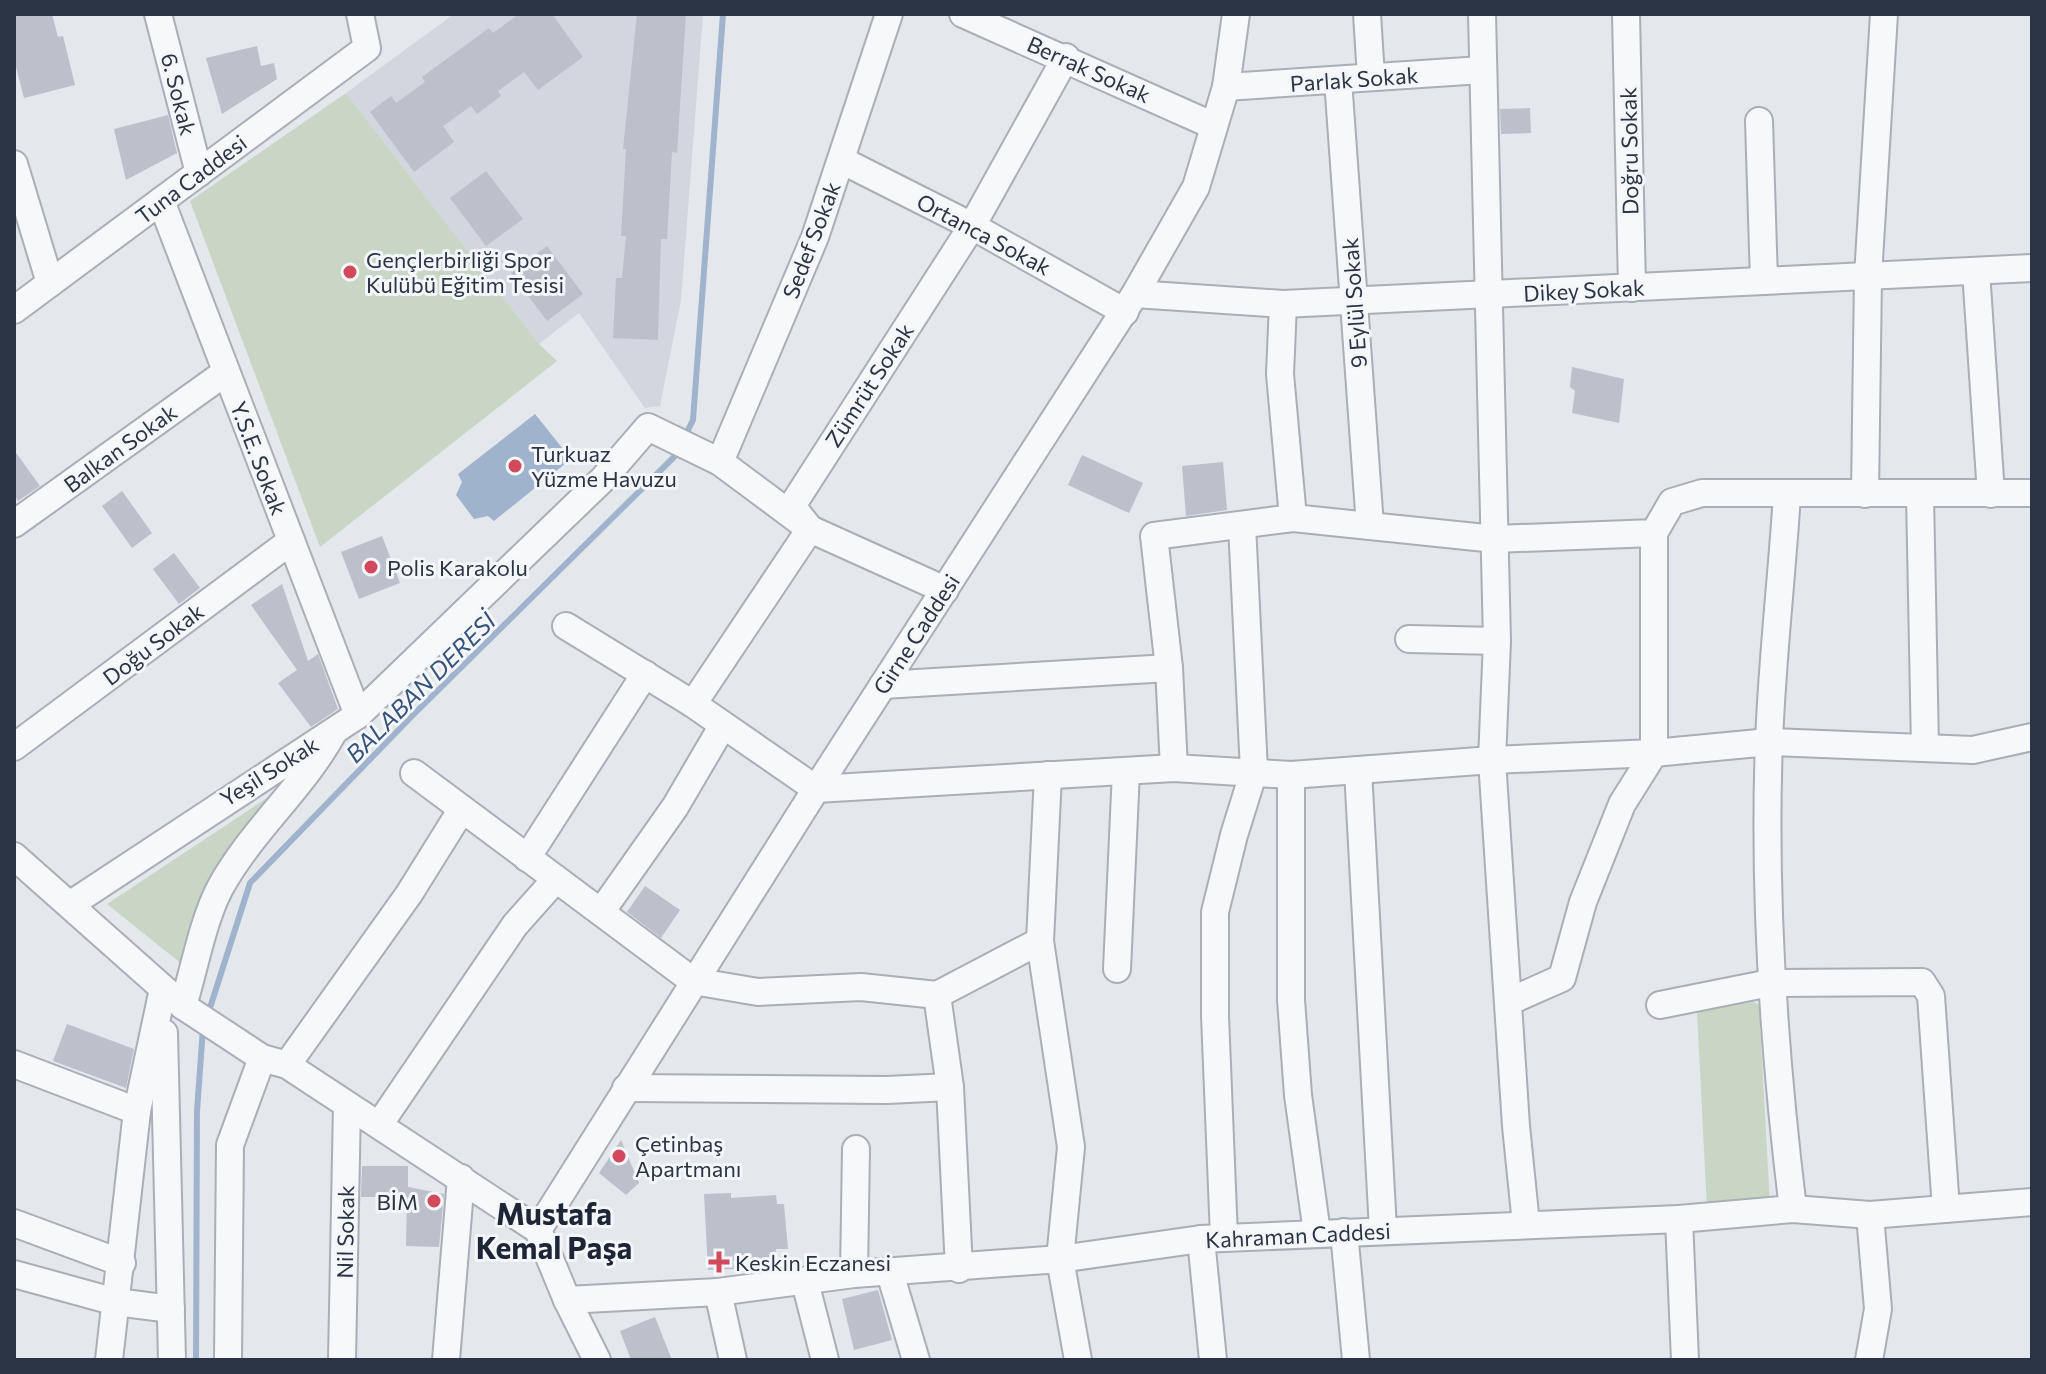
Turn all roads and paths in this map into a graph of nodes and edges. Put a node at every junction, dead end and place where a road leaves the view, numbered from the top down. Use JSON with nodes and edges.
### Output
{"nodes":[{"id":1,"x":158,"y":14,"type":"edge"},
{"id":2,"x":360,"y":14,"type":"edge"},
{"id":3,"x":889,"y":14,"type":"edge"},
{"id":4,"x":963,"y":14,"type":"edge"},
{"id":5,"x":1236,"y":14,"type":"edge"},
{"id":6,"x":1367,"y":14,"type":"edge"},
{"id":7,"x":1482,"y":14,"type":"edge"},
{"id":8,"x":1626,"y":14,"type":"edge"},
{"id":9,"x":1884,"y":14,"type":"edge"},
{"id":10,"x":988,"y":19,"type":"edge"},
{"id":11,"x":1066,"y":57,"type":"junction"},
{"id":12,"x":1482,"y":70,"type":"junction"},
{"id":13,"x":1371,"y":77,"type":"junction"},
{"id":14,"x":1338,"y":80,"type":"junction"},
{"id":15,"x":1226,"y":87,"type":"junction"},
{"id":16,"x":1759,"y":121,"type":"dead end"},
{"id":17,"x":1214,"y":126,"type":"junction"},
{"id":18,"x":841,"y":160,"type":"junction"},
{"id":19,"x":14,"y":164,"type":"edge"},
{"id":20,"x":199,"y":173,"type":"junction"},
{"id":21,"x":161,"y":201,"type":"junction"},
{"id":22,"x":972,"y":226,"type":"junction"},
{"id":23,"x":2032,"y":268,"type":"edge"},
{"id":24,"x":1976,"y":271,"type":"junction"},
{"id":25,"x":1868,"y":276,"type":"junction"},
{"id":26,"x":1764,"y":281,"type":"junction"},
{"id":27,"x":50,"y":283,"type":"junction"},
{"id":28,"x":1632,"y":288,"type":"junction"},
{"id":29,"x":1488,"y":295,"type":"junction"},
{"id":30,"x":1354,"y":301,"type":"junction"},
{"id":31,"x":1130,"y":303,"type":"junction"},
{"id":32,"x":1283,"y":304,"type":"junction"},
{"id":33,"x":14,"y":310,"type":"edge"},
{"id":34,"x":226,"y":372,"type":"junction"},
{"id":35,"x":710,"y":456,"type":"junction"},
{"id":36,"x":2032,"y":493,"type":"edge"},
{"id":37,"x":1787,"y":494,"type":"junction"},
{"id":38,"x":1865,"y":494,"type":"junction"},
{"id":39,"x":1991,"y":494,"type":"junction"},
{"id":40,"x":1920,"y":495,"type":"junction"},
{"id":41,"x":1293,"y":518,"type":"junction"},
{"id":42,"x":14,"y":524,"type":"edge"},
{"id":43,"x":1242,"y":525,"type":"junction"},
{"id":44,"x":1370,"y":526,"type":"junction"},
{"id":45,"x":810,"y":529,"type":"junction"},
{"id":46,"x":1654,"y":533,"type":"junction"},
{"id":47,"x":1495,"y":539,"type":"junction"},
{"id":48,"x":291,"y":541,"type":"junction"},
{"id":49,"x":945,"y":590,"type":"junction"},
{"id":50,"x":566,"y":626,"type":"dead end"},
{"id":51,"x":1409,"y":639,"type":"dead end"},
{"id":52,"x":1497,"y":641,"type":"junction"},
{"id":53,"x":1169,"y":668,"type":"junction"},
{"id":54,"x":645,"y":674,"type":"junction"},
{"id":55,"x":883,"y":685,"type":"junction"},
{"id":56,"x":693,"y":704,"type":"junction"},
{"id":57,"x":358,"y":715,"type":"junction"},
{"id":58,"x":723,"y":725,"type":"junction"},
{"id":59,"x":335,"y":729,"type":"junction"},
{"id":60,"x":2032,"y":737,"type":"edge"},
{"id":61,"x":1769,"y":742,"type":"junction"},
{"id":62,"x":14,"y":747,"type":"edge"},
{"id":63,"x":1925,"y":747,"type":"junction"},
{"id":64,"x":1654,"y":753,"type":"junction"},
{"id":65,"x":1492,"y":760,"type":"junction"},
{"id":66,"x":1174,"y":768,"type":"junction"},
{"id":67,"x":1358,"y":770,"type":"junction"},
{"id":68,"x":1126,"y":771,"type":"junction"},
{"id":69,"x":1254,"y":771,"type":"junction"},
{"id":70,"x":414,"y":773,"type":"dead end"},
{"id":71,"x":1048,"y":775,"type":"junction"},
{"id":72,"x":1291,"y":775,"type":"junction"},
{"id":73,"x":816,"y":789,"type":"junction"},
{"id":74,"x":462,"y":809,"type":"junction"},
{"id":75,"x":14,"y":856,"type":"edge"},
{"id":76,"x":527,"y":858,"type":"junction"},
{"id":77,"x":556,"y":879,"type":"junction"},
{"id":78,"x":71,"y":904,"type":"junction"},
{"id":79,"x":601,"y":912,"type":"junction"},
{"id":80,"x":1040,"y":941,"type":"junction"},
{"id":81,"x":1117,"y":969,"type":"dead end"},
{"id":82,"x":693,"y":981,"type":"junction"},
{"id":83,"x":1770,"y":983,"type":"junction"},
{"id":84,"x":163,"y":989,"type":"junction"},
{"id":85,"x":937,"y":995,"type":"junction"},
{"id":86,"x":1510,"y":1001,"type":"junction"},
{"id":87,"x":1660,"y":1005,"type":"dead end"},
{"id":88,"x":189,"y":1010,"type":"junction"},
{"id":89,"x":274,"y":1062,"type":"junction"},
{"id":90,"x":14,"y":1064,"type":"edge"},
{"id":91,"x":950,"y":1087,"type":"junction"},
{"id":92,"x":626,"y":1088,"type":"junction"},
{"id":93,"x":347,"y":1105,"type":"junction"},
{"id":94,"x":137,"y":1111,"type":"junction"},
{"id":95,"x":379,"y":1125,"type":"junction"},
{"id":96,"x":856,"y":1149,"type":"dead end"},
{"id":97,"x":461,"y":1178,"type":"junction"},
{"id":98,"x":2032,"y":1202,"type":"edge"},
{"id":99,"x":1793,"y":1209,"type":"junction"},
{"id":100,"x":1946,"y":1209,"type":"junction"},
{"id":101,"x":1870,"y":1215,"type":"junction"},
{"id":102,"x":1679,"y":1219,"type":"junction"},
{"id":103,"x":14,"y":1223,"type":"edge"},
{"id":104,"x":1526,"y":1224,"type":"junction"},
{"id":105,"x":538,"y":1230,"type":"junction"},
{"id":106,"x":1383,"y":1230,"type":"junction"},
{"id":107,"x":1344,"y":1232,"type":"junction"},
{"id":108,"x":1317,"y":1233,"type":"junction"},
{"id":109,"x":1212,"y":1238,"type":"junction"},
{"id":110,"x":1060,"y":1259,"type":"junction"},
{"id":111,"x":122,"y":1263,"type":"junction"},
{"id":112,"x":959,"y":1269,"type":"junction"},
{"id":113,"x":890,"y":1273,"type":"junction"},
{"id":114,"x":14,"y":1274,"type":"edge"},
{"id":115,"x":854,"y":1274,"type":"junction"},
{"id":116,"x":805,"y":1282,"type":"junction"},
{"id":117,"x":718,"y":1292,"type":"junction"},
{"id":118,"x":567,"y":1300,"type":"junction"},
{"id":119,"x":116,"y":1302,"type":"junction"},
{"id":120,"x":171,"y":1309,"type":"junction"},
{"id":121,"x":109,"y":1360,"type":"edge"},
{"id":122,"x":172,"y":1360,"type":"edge"},
{"id":123,"x":228,"y":1360,"type":"edge"},
{"id":124,"x":342,"y":1360,"type":"edge"},
{"id":125,"x":446,"y":1360,"type":"edge"},
{"id":126,"x":597,"y":1360,"type":"edge"},
{"id":127,"x":733,"y":1360,"type":"edge"},
{"id":128,"x":825,"y":1360,"type":"edge"},
{"id":129,"x":916,"y":1360,"type":"edge"},
{"id":130,"x":1078,"y":1360,"type":"edge"},
{"id":131,"x":1213,"y":1360,"type":"edge"},
{"id":132,"x":1356,"y":1360,"type":"edge"},
{"id":133,"x":1685,"y":1360,"type":"edge"},
{"id":134,"x":1869,"y":1360,"type":"edge"}],
"edges":[{"from":1,"to":20,"type":"street","name":"6. Sokak"},
{"from":2,"to":20,"type":"street","name":"Tuna Caddesi"},
{"from":3,"to":18,"type":"street","name":"Sedef Sokak"},
{"from":4,"to":10,"type":"street","name":"Berrak Sokak"},
{"from":5,"to":15,"type":"street","name":"Girne Caddesi"},
{"from":6,"to":13,"type":"street"},
{"from":7,"to":12,"type":"street"},
{"from":8,"to":28,"type":"street","name":"Doğru Sokak"},
{"from":9,"to":25,"type":"street"},
{"from":10,"to":11,"type":"street","name":"Berrak Sokak"},
{"from":11,"to":17,"type":"street","name":"Berrak Sokak"},
{"from":11,"to":22,"type":"street","name":"Zümrüt Sokak"},
{"from":12,"to":13,"type":"street","name":"Parlak Sokak"},
{"from":12,"to":29,"type":"street"},
{"from":13,"to":14,"type":"street","name":"Parlak Sokak"},
{"from":14,"to":15,"type":"street","name":"Parlak Sokak"},
{"from":14,"to":30,"type":"street","name":"9 Eylül Sokak"},
{"from":15,"to":17,"type":"street","name":"Girne Caddesi"},
{"from":16,"to":26,"type":"street"},
{"from":17,"to":31,"type":"street","name":"Girne Caddesi"},
{"from":18,"to":22,"type":"street","name":"Ortanca Sokak"},
{"from":18,"to":35,"type":"street","name":"Sedef Sokak"},
{"from":19,"to":27,"type":"street"},
{"from":20,"to":21,"type":"street","name":"Tuna Caddesi"},
{"from":21,"to":27,"type":"street","name":"Tuna Caddesi"},
{"from":21,"to":34,"type":"street","name":"Y.S.E. Sokak"},
{"from":22,"to":31,"type":"street","name":"Ortanca Sokak"},
{"from":22,"to":45,"type":"street","name":"Zümrüt Sokak"},
{"from":23,"to":24,"type":"street","name":"Dikey Sokak"},
{"from":24,"to":25,"type":"street","name":"Dikey Sokak"},
{"from":24,"to":39,"type":"street"},
{"from":25,"to":26,"type":"street","name":"Dikey Sokak"},
{"from":25,"to":38,"type":"street"},
{"from":26,"to":28,"type":"street","name":"Dikey Sokak"},
{"from":27,"to":33,"type":"street","name":"Tuna Caddesi"},
{"from":28,"to":29,"type":"street","name":"Dikey Sokak"},
{"from":29,"to":30,"type":"street","name":"Dikey Sokak"},
{"from":29,"to":47,"type":"street"},
{"from":30,"to":32,"type":"street","name":"Dikey Sokak"},
{"from":30,"to":44,"type":"street","name":"9 Eylül Sokak"},
{"from":31,"to":32,"type":"street","name":"Dikey Sokak"},
{"from":31,"to":49,"type":"street","name":"Girne Caddesi"},
{"from":32,"to":41,"type":"street"},
{"from":34,"to":42,"type":"street","name":"Balkan Sokak"},
{"from":34,"to":48,"type":"street","name":"Y.S.E. Sokak"},
{"from":35,"to":45,"type":"street"},
{"from":35,"to":57,"type":"street","name":"Yeşil Sokak"},
{"from":36,"to":39,"type":"street"},
{"from":37,"to":38,"type":"street"},
{"from":37,"to":46,"type":"street"},
{"from":37,"to":61,"type":"street"},
{"from":38,"to":40,"type":"street"},
{"from":39,"to":40,"type":"street"},
{"from":40,"to":63,"type":"street"},
{"from":41,"to":43,"type":"street"},
{"from":41,"to":44,"type":"street"},
{"from":43,"to":53,"type":"street"},
{"from":43,"to":69,"type":"street"},
{"from":44,"to":47,"type":"street"},
{"from":45,"to":49,"type":"street"},
{"from":45,"to":56,"type":"street"},
{"from":46,"to":47,"type":"street"},
{"from":46,"to":64,"type":"street"},
{"from":47,"to":52,"type":"street"},
{"from":48,"to":57,"type":"street","name":"Y.S.E. Sokak"},
{"from":48,"to":62,"type":"street","name":"Doğu Sokak"},
{"from":49,"to":55,"type":"street","name":"Girne Caddesi"},
{"from":50,"to":54,"type":"street"},
{"from":51,"to":52,"type":"street"},
{"from":52,"to":65,"type":"street"},
{"from":53,"to":55,"type":"street"},
{"from":53,"to":66,"type":"street"},
{"from":54,"to":56,"type":"street"},
{"from":54,"to":76,"type":"street"},
{"from":55,"to":73,"type":"street","name":"Girne Caddesi"},
{"from":56,"to":58,"type":"street"},
{"from":57,"to":59,"type":"street","name":"Yeşil Sokak"},
{"from":58,"to":73,"type":"street"},
{"from":58,"to":79,"type":"street"},
{"from":59,"to":78,"type":"street","name":"Yeşil Sokak"},
{"from":59,"to":88,"type":"street"},
{"from":60,"to":63,"type":"street"},
{"from":61,"to":63,"type":"street"},
{"from":61,"to":64,"type":"street"},
{"from":61,"to":83,"type":"street"},
{"from":64,"to":65,"type":"street"},
{"from":64,"to":86,"type":"street"},
{"from":65,"to":67,"type":"street"},
{"from":65,"to":86,"type":"street"},
{"from":66,"to":68,"type":"street"},
{"from":66,"to":69,"type":"street"},
{"from":67,"to":72,"type":"street"},
{"from":67,"to":106,"type":"street"},
{"from":68,"to":71,"type":"street"},
{"from":68,"to":81,"type":"street"},
{"from":69,"to":72,"type":"street"},
{"from":69,"to":109,"type":"street"},
{"from":70,"to":74,"type":"street"},
{"from":71,"to":73,"type":"street"},
{"from":71,"to":80,"type":"street"},
{"from":72,"to":108,"type":"street"},
{"from":73,"to":82,"type":"street","name":"Girne Caddesi"},
{"from":74,"to":76,"type":"street"},
{"from":74,"to":89,"type":"street"},
{"from":75,"to":78,"type":"street"},
{"from":76,"to":77,"type":"street"},
{"from":77,"to":79,"type":"street"},
{"from":77,"to":95,"type":"street"},
{"from":78,"to":84,"type":"street"},
{"from":79,"to":82,"type":"street"},
{"from":80,"to":85,"type":"street"},
{"from":80,"to":110,"type":"street"},
{"from":82,"to":85,"type":"street"},
{"from":82,"to":92,"type":"street","name":"Girne Caddesi"},
{"from":83,"to":87,"type":"street"},
{"from":83,"to":99,"type":"street"},
{"from":83,"to":100,"type":"street"},
{"from":84,"to":88,"type":"street"},
{"from":84,"to":94,"type":"street"},
{"from":84,"to":120,"type":"street"},
{"from":85,"to":91,"type":"street"},
{"from":86,"to":104,"type":"street"},
{"from":88,"to":89,"type":"street"},
{"from":89,"to":93,"type":"street"},
{"from":89,"to":123,"type":"street"},
{"from":90,"to":94,"type":"street"},
{"from":91,"to":92,"type":"street"},
{"from":91,"to":112,"type":"street"},
{"from":92,"to":105,"type":"street","name":"Girne Caddesi"},
{"from":93,"to":95,"type":"street"},
{"from":93,"to":124,"type":"street","name":"Nil Sokak"},
{"from":94,"to":111,"type":"street"},
{"from":95,"to":97,"type":"street"},
{"from":96,"to":115,"type":"street"},
{"from":97,"to":105,"type":"street"},
{"from":97,"to":125,"type":"street"},
{"from":98,"to":100,"type":"street","name":"Kahraman Caddesi"},
{"from":99,"to":101,"type":"street","name":"Kahraman Caddesi"},
{"from":99,"to":102,"type":"street","name":"Kahraman Caddesi"},
{"from":100,"to":101,"type":"street","name":"Kahraman Caddesi"},
{"from":101,"to":134,"type":"street"},
{"from":102,"to":104,"type":"street","name":"Kahraman Caddesi"},
{"from":102,"to":133,"type":"street"},
{"from":103,"to":111,"type":"street"},
{"from":104,"to":106,"type":"street","name":"Kahraman Caddesi"},
{"from":105,"to":118,"type":"street"},
{"from":106,"to":107,"type":"street","name":"Kahraman Caddesi"},
{"from":107,"to":108,"type":"street","name":"Kahraman Caddesi"},
{"from":107,"to":132,"type":"street"},
{"from":108,"to":109,"type":"street","name":"Kahraman Caddesi"},
{"from":109,"to":110,"type":"street","name":"Kahraman Caddesi"},
{"from":109,"to":131,"type":"street"},
{"from":110,"to":112,"type":"street","name":"Kahraman Caddesi"},
{"from":110,"to":130,"type":"street"},
{"from":111,"to":119,"type":"street"},
{"from":112,"to":113,"type":"street","name":"Kahraman Caddesi"},
{"from":113,"to":115,"type":"street","name":"Kahraman Caddesi"},
{"from":113,"to":129,"type":"street"},
{"from":114,"to":119,"type":"street"},
{"from":115,"to":116,"type":"street","name":"Kahraman Caddesi"},
{"from":116,"to":117,"type":"street","name":"Kahraman Caddesi"},
{"from":116,"to":128,"type":"street"},
{"from":117,"to":118,"type":"street","name":"Kahraman Caddesi"},
{"from":117,"to":127,"type":"street"},
{"from":118,"to":126,"type":"street"},
{"from":119,"to":120,"type":"street"},
{"from":119,"to":121,"type":"street"},
{"from":120,"to":122,"type":"street"}]}
